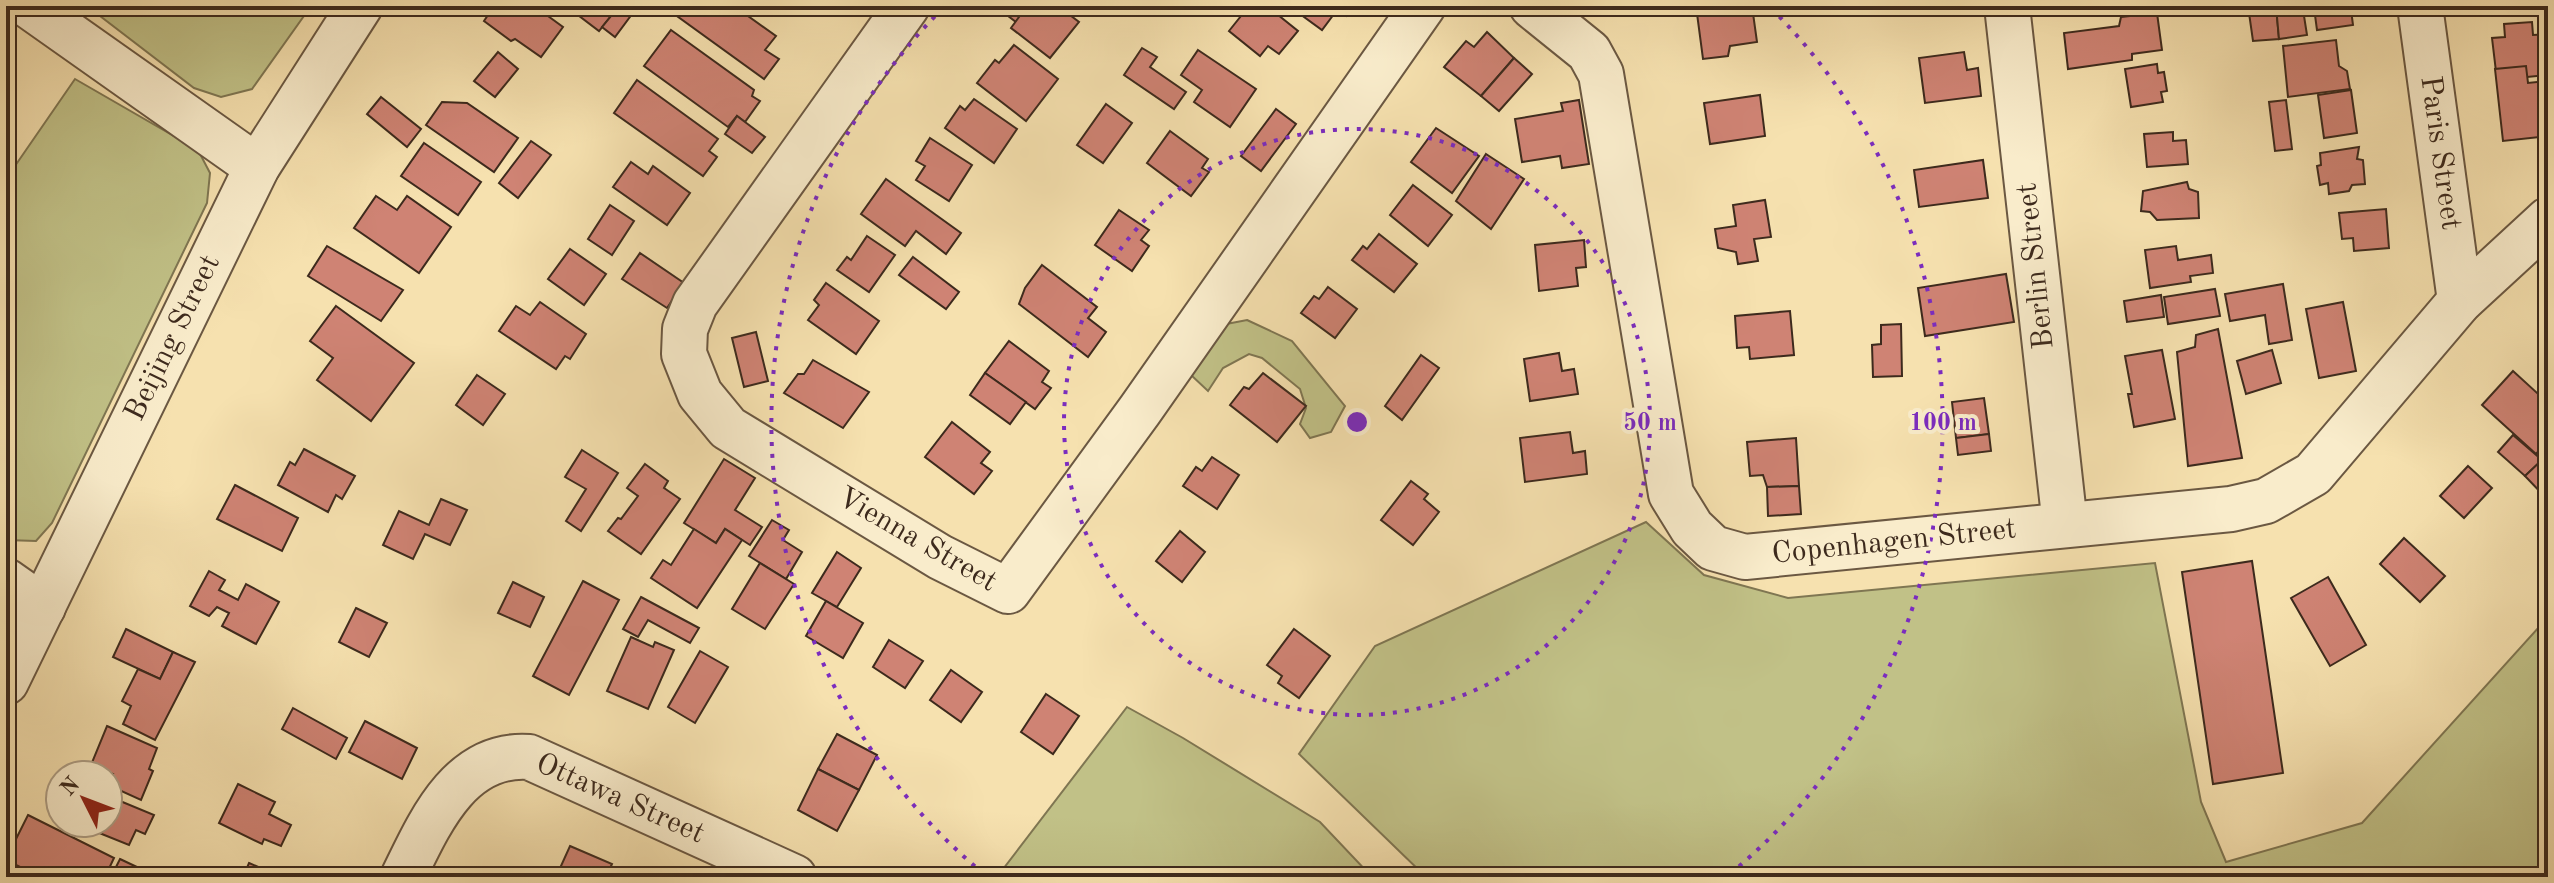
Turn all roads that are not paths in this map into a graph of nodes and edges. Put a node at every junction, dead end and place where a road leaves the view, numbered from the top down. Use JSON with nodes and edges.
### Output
{"nodes":[{"id":1,"x":29,"y":6,"type":"edge"},
{"id":2,"x":360,"y":6,"type":"edge"},
{"id":3,"x":907,"y":6,"type":"edge"},
{"id":4,"x":1423,"y":6,"type":"edge"},
{"id":5,"x":1532,"y":6,"type":"edge"},
{"id":6,"x":2007,"y":6,"type":"edge"},
{"id":7,"x":2420,"y":6,"type":"edge"},
{"id":8,"x":257,"y":167,"type":"junction"},
{"id":9,"x":2548,"y":220,"type":"edge"},
{"id":10,"x":2460,"y":301,"type":"junction"},
{"id":11,"x":2065,"y":525,"type":"junction"},
{"id":12,"x":6,"y":581,"type":"edge"},
{"id":13,"x":43,"y":607,"type":"junction"},
{"id":14,"x":6,"y":682,"type":"edge"},
{"id":15,"x":403,"y":877,"type":"edge"},
{"id":16,"x":794,"y":877,"type":"edge"}],
"edges":[{"from":1,"to":8,"type":"street"},
{"from":2,"to":8,"type":"street","name":"Beijing Street"},
{"from":3,"to":4,"type":"street","name":"Vienna Street"},
{"from":5,"to":11,"type":"street","name":"Copenhagen Street"},
{"from":6,"to":11,"type":"street","name":"Berlin Street"},
{"from":7,"to":10,"type":"street","name":"Paris Street"},
{"from":8,"to":13,"type":"street","name":"Beijing Street"},
{"from":9,"to":10,"type":"street","name":"Copenhagen Street"},
{"from":10,"to":11,"type":"street","name":"Copenhagen Street"},
{"from":12,"to":13,"type":"street"},
{"from":13,"to":14,"type":"street","name":"Beijing Street"},
{"from":15,"to":16,"type":"street","name":"Ottawa Street"}]}
